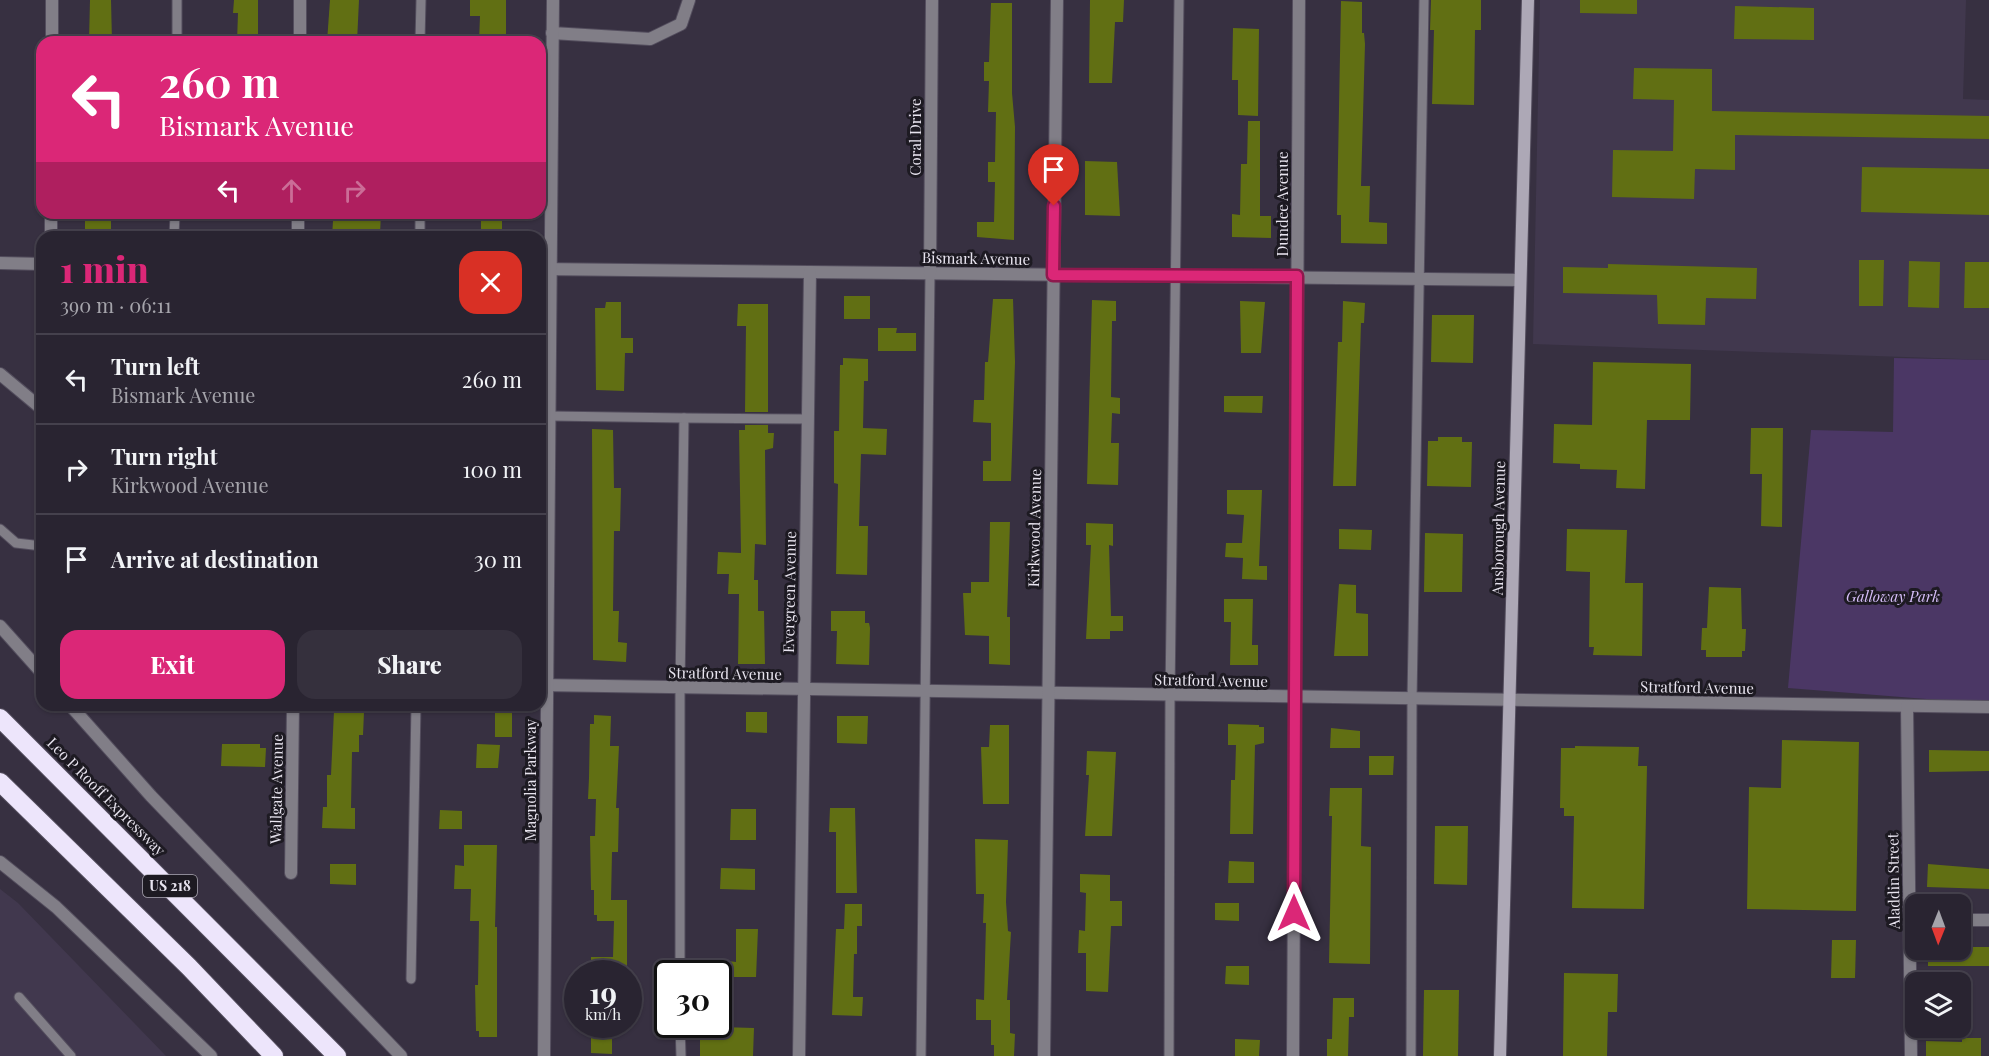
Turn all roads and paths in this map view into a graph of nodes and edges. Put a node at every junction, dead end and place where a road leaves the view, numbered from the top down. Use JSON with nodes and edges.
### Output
{"nodes":[{"id":1,"x":52,"y":0,"type":"edge"},
{"id":2,"x":177,"y":0,"type":"edge"},
{"id":3,"x":300,"y":0,"type":"edge"},
{"id":4,"x":420,"y":0,"type":"edge"},
{"id":5,"x":553,"y":0,"type":"edge"},
{"id":6,"x":688,"y":0,"type":"edge"},
{"id":7,"x":932,"y":0,"type":"edge"},
{"id":8,"x":1057,"y":0,"type":"edge"},
{"id":9,"x":1179,"y":0,"type":"edge"},
{"id":10,"x":1299,"y":0,"type":"edge"},
{"id":11,"x":1424,"y":0,"type":"edge"},
{"id":12,"x":1528,"y":0,"type":"edge"},
{"id":13,"x":552,"y":33,"type":"junction"},
{"id":14,"x":52,"y":36,"type":"edge"},
{"id":15,"x":177,"y":36,"type":"edge"},
{"id":16,"x":300,"y":36,"type":"edge"},
{"id":17,"x":420,"y":36,"type":"edge"},
{"id":18,"x":0,"y":263,"type":"edge"},
{"id":19,"x":36,"y":264,"type":"edge"},
{"id":20,"x":546,"y":269,"type":"edge"},
{"id":21,"x":810,"y":272,"type":"junction"},
{"id":22,"x":930,"y":274,"type":"junction"},
{"id":23,"x":1053,"y":275,"type":"junction"},
{"id":24,"x":1176,"y":275,"type":"junction"},
{"id":25,"x":1297,"y":276,"type":"junction"},
{"id":26,"x":1419,"y":278,"type":"junction"},
{"id":27,"x":1519,"y":280,"type":"junction"},
{"id":28,"x":0,"y":374,"type":"edge"},
{"id":29,"x":36,"y":405,"type":"edge"},
{"id":30,"x":550,"y":416,"type":"junction"},
{"id":31,"x":684,"y":418,"type":"junction"},
{"id":32,"x":808,"y":419,"type":"junction"},
{"id":33,"x":0,"y":529,"type":"edge"},
{"id":34,"x":36,"y":545,"type":"edge"},
{"id":35,"x":546,"y":570,"type":"edge"},
{"id":36,"x":0,"y":626,"type":"edge"},
{"id":37,"x":36,"y":666,"type":"edge"},
{"id":38,"x":546,"y":686,"type":"edge"},
{"id":39,"x":680,"y":688,"type":"junction"},
{"id":40,"x":804,"y":690,"type":"junction"},
{"id":41,"x":926,"y":692,"type":"junction"},
{"id":42,"x":1048,"y":694,"type":"junction"},
{"id":43,"x":1170,"y":696,"type":"junction"},
{"id":44,"x":1295,"y":698,"type":"junction"},
{"id":45,"x":1412,"y":700,"type":"junction"},
{"id":46,"x":1510,"y":701,"type":"junction"},
{"id":47,"x":1906,"y":706,"type":"junction"},
{"id":48,"x":1989,"y":707,"type":"edge"},
{"id":49,"x":75,"y":711,"type":"edge"},
{"id":50,"x":293,"y":711,"type":"edge"},
{"id":51,"x":416,"y":711,"type":"edge"},
{"id":52,"x":543,"y":711,"type":"edge"},
{"id":53,"x":0,"y":718,"type":"edge"},
{"id":54,"x":0,"y":782,"type":"edge"},
{"id":55,"x":0,"y":862,"type":"edge"},
{"id":56,"x":291,"y":873,"type":"dead end"},
{"id":57,"x":1911,"y":894,"type":"edge"},
{"id":58,"x":1971,"y":920,"type":"edge"},
{"id":59,"x":1989,"y":920,"type":"edge"},
{"id":60,"x":680,"y":960,"type":"edge"},
{"id":61,"x":1912,"y":960,"type":"edge"},
{"id":62,"x":411,"y":978,"type":"dead end"},
{"id":63,"x":19,"y":997,"type":"dead end"},
{"id":64,"x":681,"y":1038,"type":"edge"},
{"id":65,"x":71,"y":1056,"type":"edge"},
{"id":66,"x":211,"y":1056,"type":"edge"},
{"id":67,"x":274,"y":1056,"type":"edge"},
{"id":68,"x":337,"y":1056,"type":"edge"},
{"id":69,"x":401,"y":1056,"type":"edge"},
{"id":70,"x":544,"y":1056,"type":"edge"},
{"id":71,"x":681,"y":1056,"type":"edge"},
{"id":72,"x":799,"y":1056,"type":"edge"},
{"id":73,"x":921,"y":1056,"type":"edge"},
{"id":74,"x":1044,"y":1056,"type":"edge"},
{"id":75,"x":1169,"y":1056,"type":"edge"},
{"id":76,"x":1293,"y":1056,"type":"edge"},
{"id":77,"x":1411,"y":1056,"type":"edge"},
{"id":78,"x":1500,"y":1056,"type":"edge"},
{"id":79,"x":1911,"y":1056,"type":"edge"}],
"edges":[{"from":1,"to":14,"type":"street"},
{"from":2,"to":15,"type":"lane"},
{"from":3,"to":16,"type":"street"},
{"from":4,"to":17,"type":"lane"},
{"from":5,"to":13,"type":"street","name":"Magnolia Parkway"},
{"from":6,"to":13,"type":"street"},
{"from":7,"to":22,"type":"street","name":"Coral Drive"},
{"from":8,"to":23,"type":"street","name":"Kirkwood Avenue"},
{"from":9,"to":24,"type":"lane"},
{"from":10,"to":25,"type":"street","name":"Dundee Avenue"},
{"from":11,"to":26,"type":"lane"},
{"from":12,"to":27,"type":"main road","name":"Ansborough Avenue"},
{"from":13,"to":20,"type":"street","name":"Magnolia Parkway"},
{"from":18,"to":19,"type":"street"},
{"from":20,"to":21,"type":"street","name":"Bismark Avenue"},
{"from":20,"to":30,"type":"street","name":"Magnolia Parkway"},
{"from":21,"to":22,"type":"street","name":"Bismark Avenue"},
{"from":21,"to":32,"type":"street","name":"Evergreen Avenue"},
{"from":22,"to":23,"type":"street","name":"Bismark Avenue"},
{"from":22,"to":41,"type":"lane"},
{"from":23,"to":24,"type":"street","name":"Bismark Avenue"},
{"from":23,"to":42,"type":"street","name":"Kirkwood Avenue"},
{"from":24,"to":25,"type":"street","name":"Bismark Avenue"},
{"from":24,"to":43,"type":"lane"},
{"from":25,"to":26,"type":"street","name":"Bismark Avenue"},
{"from":25,"to":44,"type":"street","name":"Dundee Avenue"},
{"from":26,"to":27,"type":"street","name":"Bismark Avenue"},
{"from":26,"to":45,"type":"lane"},
{"from":27,"to":46,"type":"main road","name":"Ansborough Avenue"},
{"from":28,"to":29,"type":"street"},
{"from":30,"to":31,"type":"lane"},
{"from":30,"to":35,"type":"street","name":"Magnolia Parkway"},
{"from":31,"to":32,"type":"lane"},
{"from":31,"to":39,"type":"lane"},
{"from":32,"to":40,"type":"street","name":"Evergreen Avenue"},
{"from":33,"to":34,"type":"lane"},
{"from":36,"to":37,"type":"street"},
{"from":38,"to":39,"type":"street","name":"Stratford Avenue"},
{"from":39,"to":40,"type":"street","name":"Stratford Avenue"},
{"from":39,"to":60,"type":"lane"},
{"from":40,"to":41,"type":"street","name":"Stratford Avenue"},
{"from":40,"to":72,"type":"street","name":"Evergreen Avenue"},
{"from":41,"to":42,"type":"street","name":"Stratford Avenue"},
{"from":41,"to":73,"type":"lane"},
{"from":42,"to":43,"type":"street","name":"Stratford Avenue"},
{"from":42,"to":74,"type":"street","name":"Kirkwood Avenue"},
{"from":43,"to":44,"type":"street","name":"Stratford Avenue"},
{"from":43,"to":75,"type":"lane"},
{"from":44,"to":45,"type":"street","name":"Stratford Avenue"},
{"from":44,"to":76,"type":"street","name":"Dundee Avenue"},
{"from":45,"to":46,"type":"street","name":"Stratford Avenue"},
{"from":45,"to":77,"type":"lane"},
{"from":46,"to":47,"type":"street","name":"Stratford Avenue"},
{"from":46,"to":78,"type":"main road","name":"Ansborough Avenue"},
{"from":47,"to":48,"type":"street","name":"Stratford Avenue"},
{"from":47,"to":57,"type":"street","name":"Aladdin Street"},
{"from":49,"to":69,"type":"street"},
{"from":50,"to":56,"type":"street","name":"Wallgate Avenue"},
{"from":51,"to":62,"type":"lane"},
{"from":52,"to":70,"type":"street","name":"Magnolia Parkway"},
{"from":53,"to":68,"type":"highway","name":"Leo P Rooff Expressway","number":"US 218"},
{"from":54,"to":67,"type":"highway","number":"US 218"},
{"from":55,"to":66,"type":"street"},
{"from":58,"to":59,"type":"street"},
{"from":61,"to":79,"type":"street","name":"Aladdin Street"},
{"from":63,"to":65,"type":"lane"},
{"from":64,"to":71,"type":"lane"}]}
